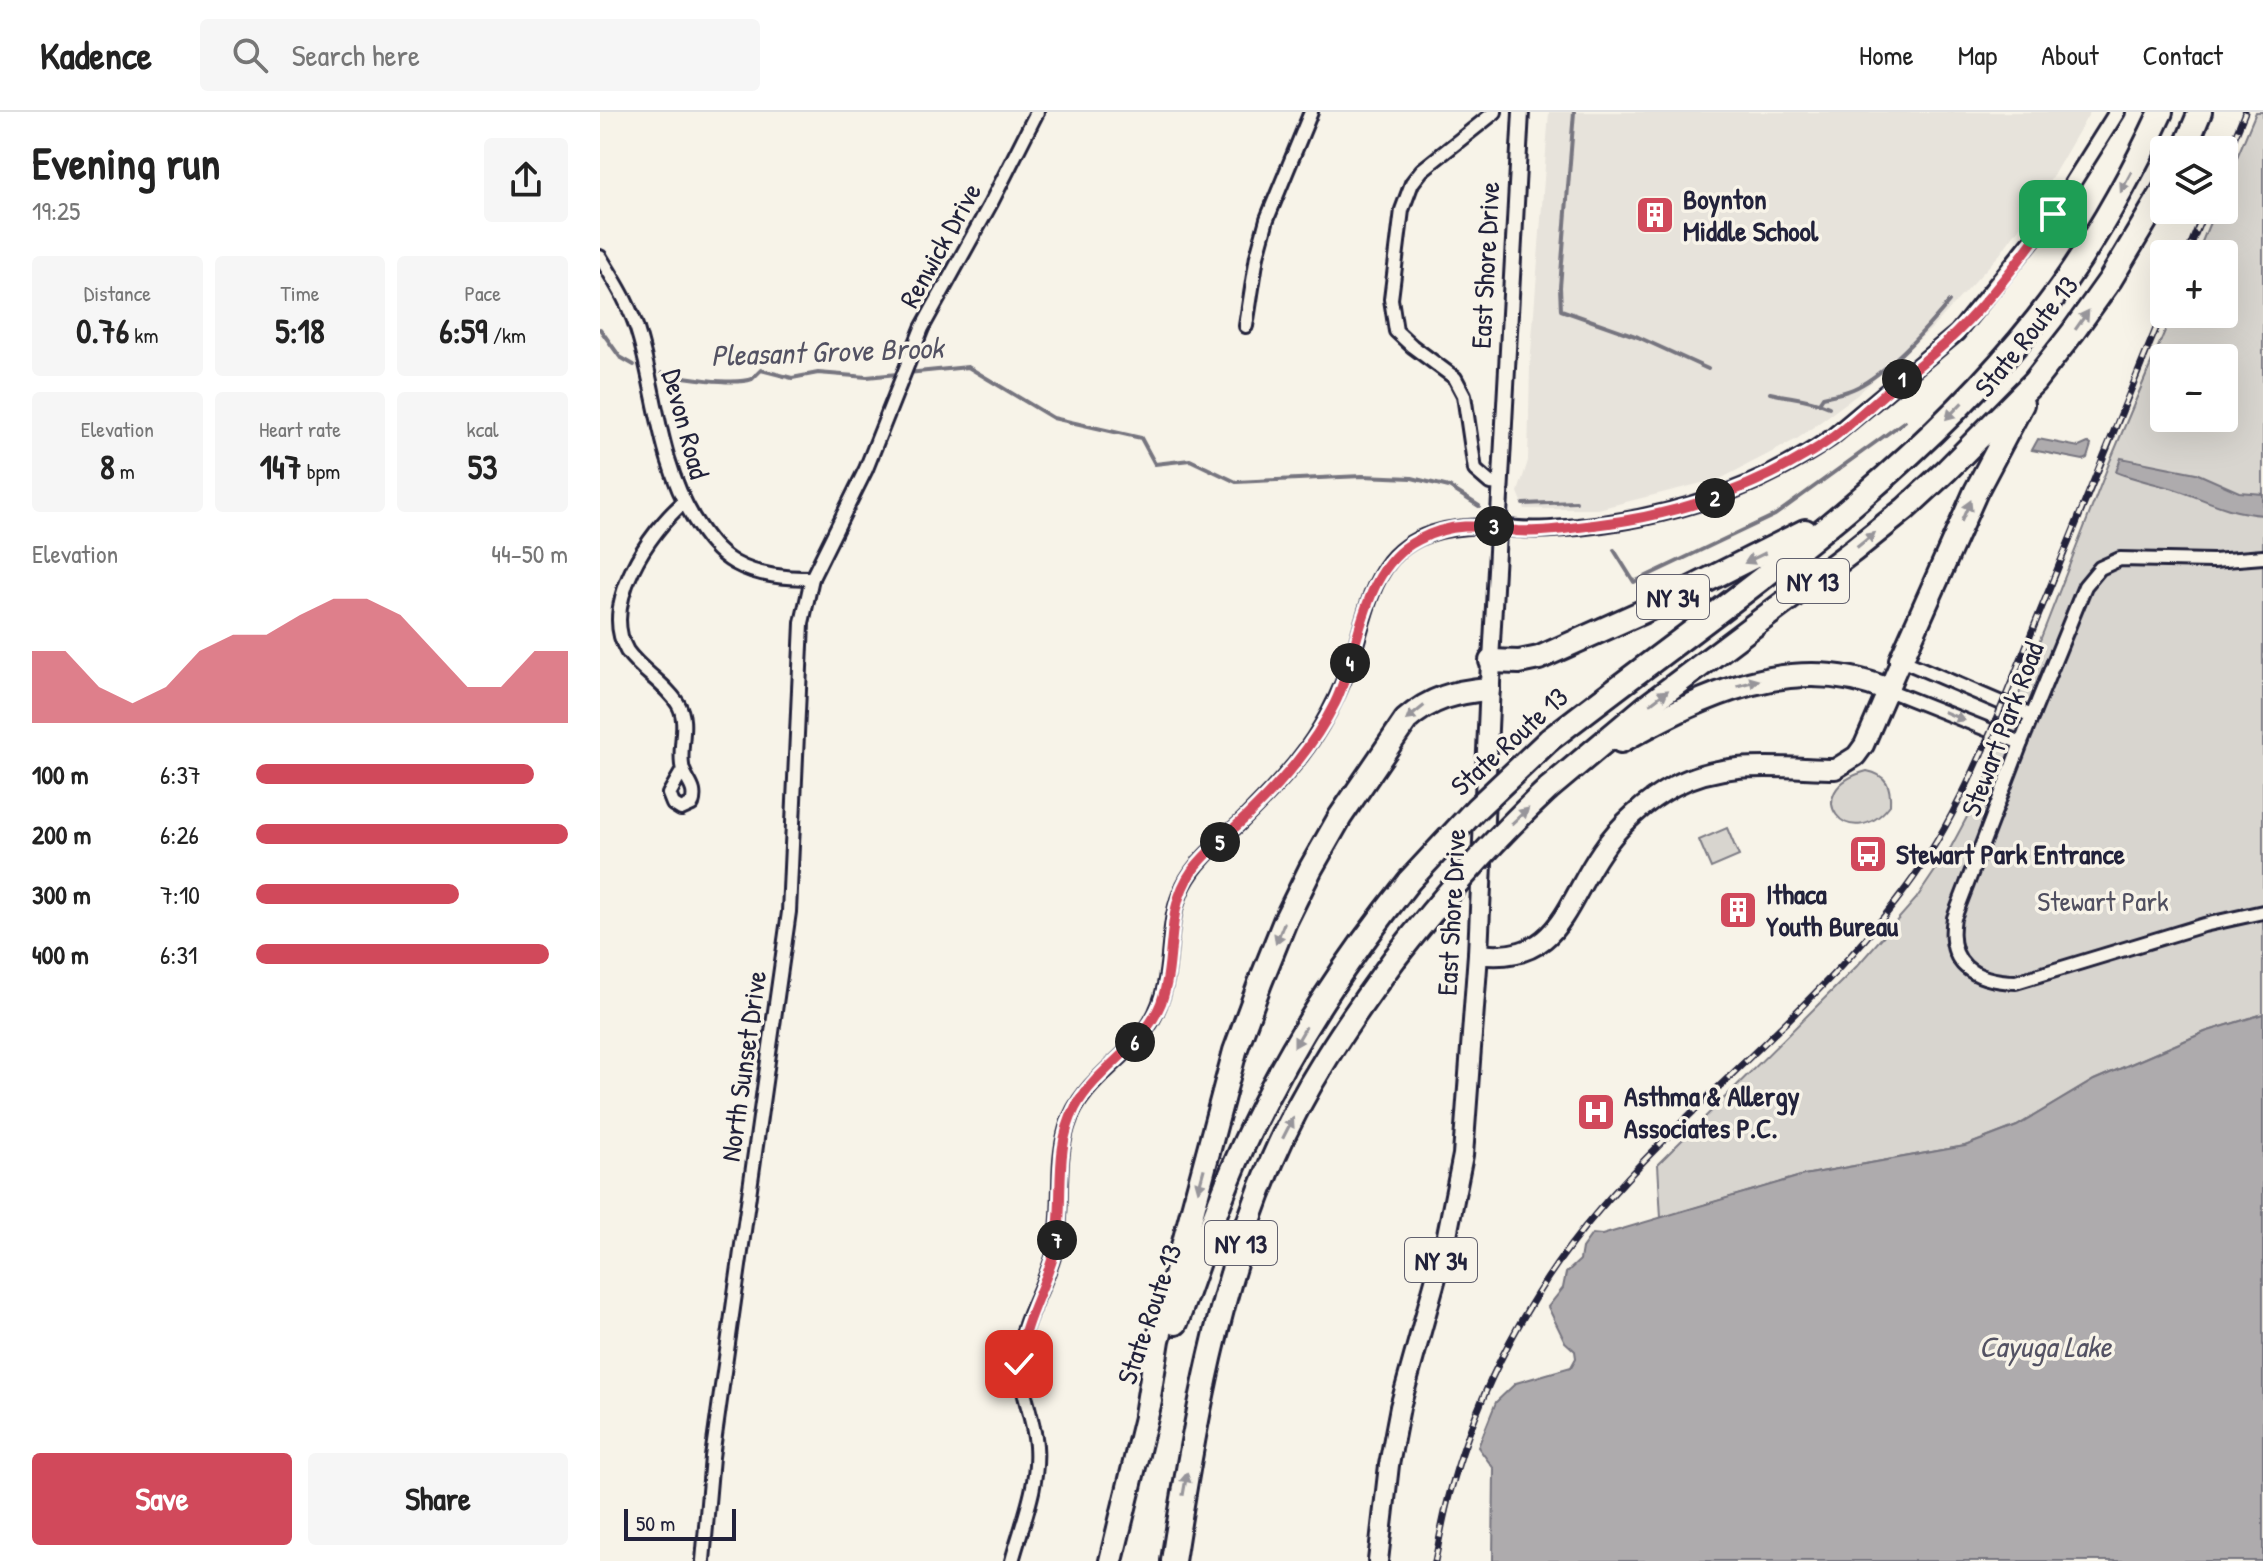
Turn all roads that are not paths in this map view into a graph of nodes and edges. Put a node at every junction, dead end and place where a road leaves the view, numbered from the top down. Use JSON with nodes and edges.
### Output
{"nodes":[{"id":1,"x":1037,"y":112,"type":"edge"},
{"id":2,"x":1311,"y":112,"type":"edge"},
{"id":3,"x":1495,"y":112,"type":"edge"},
{"id":4,"x":1521,"y":112,"type":"edge"},
{"id":5,"x":2117,"y":112,"type":"edge"},
{"id":6,"x":2161,"y":112,"type":"edge"},
{"id":7,"x":2200,"y":112,"type":"edge"},
{"id":8,"x":2190,"y":136,"type":"edge"},
{"id":9,"x":2150,"y":213,"type":"edge"},
{"id":10,"x":600,"y":257,"type":"edge"},
{"id":11,"x":1246,"y":326,"type":"dead end"},
{"id":12,"x":2034,"y":382,"type":"junction"},
{"id":13,"x":1501,"y":484,"type":"junction"},
{"id":14,"x":684,"y":502,"type":"junction"},
{"id":15,"x":1849,"y":509,"type":"junction"},
{"id":16,"x":1498,"y":526,"type":"junction"},
{"id":17,"x":2263,"y":557,"type":"edge"},
{"id":18,"x":812,"y":578,"type":"junction"},
{"id":19,"x":1901,"y":660,"type":"junction"},
{"id":20,"x":1491,"y":661,"type":"junction"},
{"id":21,"x":1488,"y":689,"type":"junction"},
{"id":22,"x":1888,"y":690,"type":"junction"},
{"id":23,"x":2032,"y":716,"type":"junction"},
{"id":24,"x":2021,"y":743,"type":"junction"},
{"id":25,"x":1578,"y":765,"type":"junction"},
{"id":26,"x":683,"y":770,"type":"dead end"},
{"id":27,"x":2256,"y":913,"type":"edge"},
{"id":28,"x":2263,"y":922,"type":"edge"},
{"id":29,"x":1478,"y":954,"type":"junction"},
{"id":30,"x":1146,"y":1415,"type":"junction"},
{"id":31,"x":703,"y":1561,"type":"edge"},
{"id":32,"x":1012,"y":1561,"type":"edge"},
{"id":33,"x":1111,"y":1561,"type":"edge"},
{"id":34,"x":1173,"y":1561,"type":"edge"},
{"id":35,"x":1378,"y":1561,"type":"edge"}],
"edges":[{"from":1,"to":18,"type":"street","name":"Renwick Drive"},
{"from":2,"to":11,"type":"street"},
{"from":3,"to":13,"type":"street"},
{"from":4,"to":13,"type":"street","name":"East Shore Drive"},
{"from":5,"to":16,"type":"street"},
{"from":6,"to":15,"type":"highway","name":"State Route 13","number":"NY 13","one_way":true},
{"from":7,"to":8,"type":"highway"},
{"from":12,"to":9,"type":"highway","name":"State Route 13","number":"NY 13","one_way":true},
{"from":10,"to":14,"type":"street","name":"Devon Road"},
{"from":19,"to":12,"type":"highway","one_way":true},
{"from":25,"to":12,"type":"highway","name":"State Route 13","number":"NY 13","one_way":true},
{"from":13,"to":16,"type":"street","name":"East Shore Drive"},
{"from":14,"to":18,"type":"street","name":"Devon Road"},
{"from":14,"to":26,"type":"street"},
{"from":15,"to":20,"type":"highway","number":"NY 34","one_way":true},
{"from":15,"to":30,"type":"highway","name":"State Route 13","number":"NY 13","one_way":true,"bridge":true},
{"from":16,"to":20,"type":"street","name":"East Shore Drive"},
{"from":16,"to":32,"type":"street"},
{"from":17,"to":23,"type":"street","name":"Stewart Park Road"},
{"from":18,"to":31,"type":"street","name":"North Sunset Drive"},
{"from":19,"to":22,"type":"main road"},
{"from":19,"to":23,"type":"street"},
{"from":20,"to":21,"type":"main road","name":"East Shore Drive","number":"NY 34"},
{"from":21,"to":29,"type":"main road","name":"East Shore Drive","number":"NY 34"},
{"from":21,"to":30,"type":"highway","one_way":true},
{"from":22,"to":24,"type":"street","one_way":true},
{"from":25,"to":22,"type":"highway","one_way":true},
{"from":22,"to":29,"type":"main road"},
{"from":23,"to":24,"type":"street","name":"Stewart Park Road"},
{"from":24,"to":27,"type":"street","name":"Stewart Park Road"},
{"from":34,"to":25,"type":"highway","name":"State Route 13","number":"NY 13","one_way":true,"bridge":true},
{"from":27,"to":28,"type":"street","name":"Stewart Park Road"},
{"from":29,"to":35,"type":"main road","name":"East Shore Drive","number":"NY 34"},
{"from":30,"to":33,"type":"highway","name":"State Route 13","number":"NY 13"}]}
